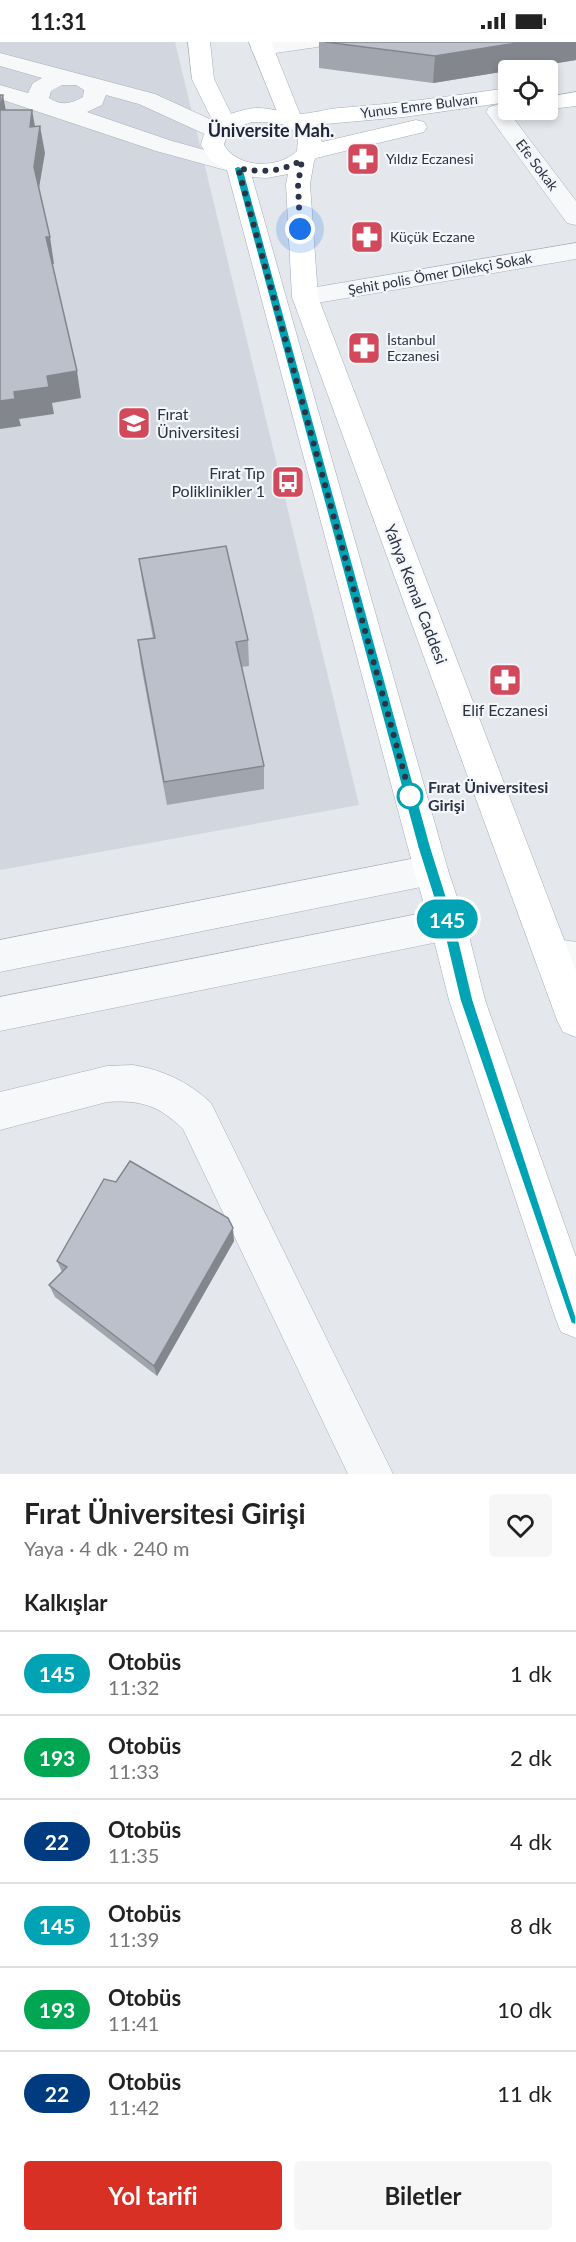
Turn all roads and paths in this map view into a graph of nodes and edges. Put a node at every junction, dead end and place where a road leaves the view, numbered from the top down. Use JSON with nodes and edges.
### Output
{"nodes":[{"id":1,"x":199,"y":42,"type":"edge"},
{"id":2,"x":310,"y":42,"type":"edge"},
{"id":3,"x":261,"y":46,"type":"edge"},
{"id":4,"x":0,"y":59,"type":"edge"},
{"id":5,"x":64,"y":78,"type":"junction"},
{"id":6,"x":91,"y":84,"type":"junction"},
{"id":7,"x":576,"y":85,"type":"edge"},
{"id":8,"x":558,"y":88,"type":"edge"},
{"id":9,"x":0,"y":92,"type":"edge"},
{"id":10,"x":576,"y":99,"type":"edge"},
{"id":11,"x":558,"y":102,"type":"edge"},
{"id":12,"x":498,"y":106,"type":"edge"},
{"id":13,"x":50,"y":107,"type":"junction"},
{"id":14,"x":498,"y":108,"type":"edge"},
{"id":15,"x":293,"y":120,"type":"junction"},
{"id":16,"x":516,"y":120,"type":"edge"},
{"id":17,"x":221,"y":128,"type":"junction"},
{"id":18,"x":306,"y":156,"type":"junction"},
{"id":19,"x":232,"y":166,"type":"junction"},
{"id":20,"x":576,"y":218,"type":"edge"},
{"id":21,"x":576,"y":251,"type":"edge"},
{"id":22,"x":305,"y":297,"type":"junction"},
{"id":23,"x":431,"y":870,"type":"junction"},
{"id":24,"x":448,"y":924,"type":"junction"},
{"id":25,"x":0,"y":956,"type":"edge"},
{"id":26,"x":563,"y":956,"type":"edge"},
{"id":27,"x":0,"y":1014,"type":"edge"},
{"id":28,"x":576,"y":1020,"type":"edge"},
{"id":29,"x":0,"y":1111,"type":"edge"},
{"id":30,"x":576,"y":1317,"type":"edge"},
{"id":31,"x":371,"y":1474,"type":"edge"}],
"edges":[{"from":1,"to":17,"type":"main road"},
{"from":2,"to":3,"type":"street"},
{"from":3,"to":15,"type":"main road"},
{"from":4,"to":5,"type":"street"},
{"from":5,"to":6,"type":"street"},
{"from":5,"to":13,"type":"street"},
{"from":6,"to":13,"type":"street"},
{"from":6,"to":17,"type":"street"},
{"from":7,"to":8,"type":"main road"},
{"from":9,"to":13,"type":"street"},
{"from":10,"to":11,"type":"main road"},
{"from":12,"to":15,"type":"main road","name":"Yunus Emre Bulvarı"},
{"from":13,"to":19,"type":"street"},
{"from":14,"to":18,"type":"main road","name":"Yunus Emre Bulvarı"},
{"from":15,"to":17,"type":"main road"},
{"from":15,"to":18,"type":"main road"},
{"from":16,"to":20,"type":"street","name":"Efe Sokak"},
{"from":17,"to":19,"type":"main road"},
{"from":18,"to":19,"type":"main road"},
{"from":18,"to":22,"type":"main road","name":"Yahya Kemal Caddesi"},
{"from":19,"to":23,"type":"main road"},
{"from":21,"to":22,"type":"street","name":"Şehit polis Ömer Dilekçi Sokak"},
{"from":22,"to":26,"type":"main road","name":"Yahya Kemal Caddesi"},
{"from":23,"to":24,"type":"main road"},
{"from":23,"to":25,"type":"street"},
{"from":24,"to":27,"type":"street"},
{"from":24,"to":30,"type":"main road"},
{"from":26,"to":28,"type":"main road","name":"Yahya Kemal Caddesi"},
{"from":29,"to":31,"type":"street"}]}
